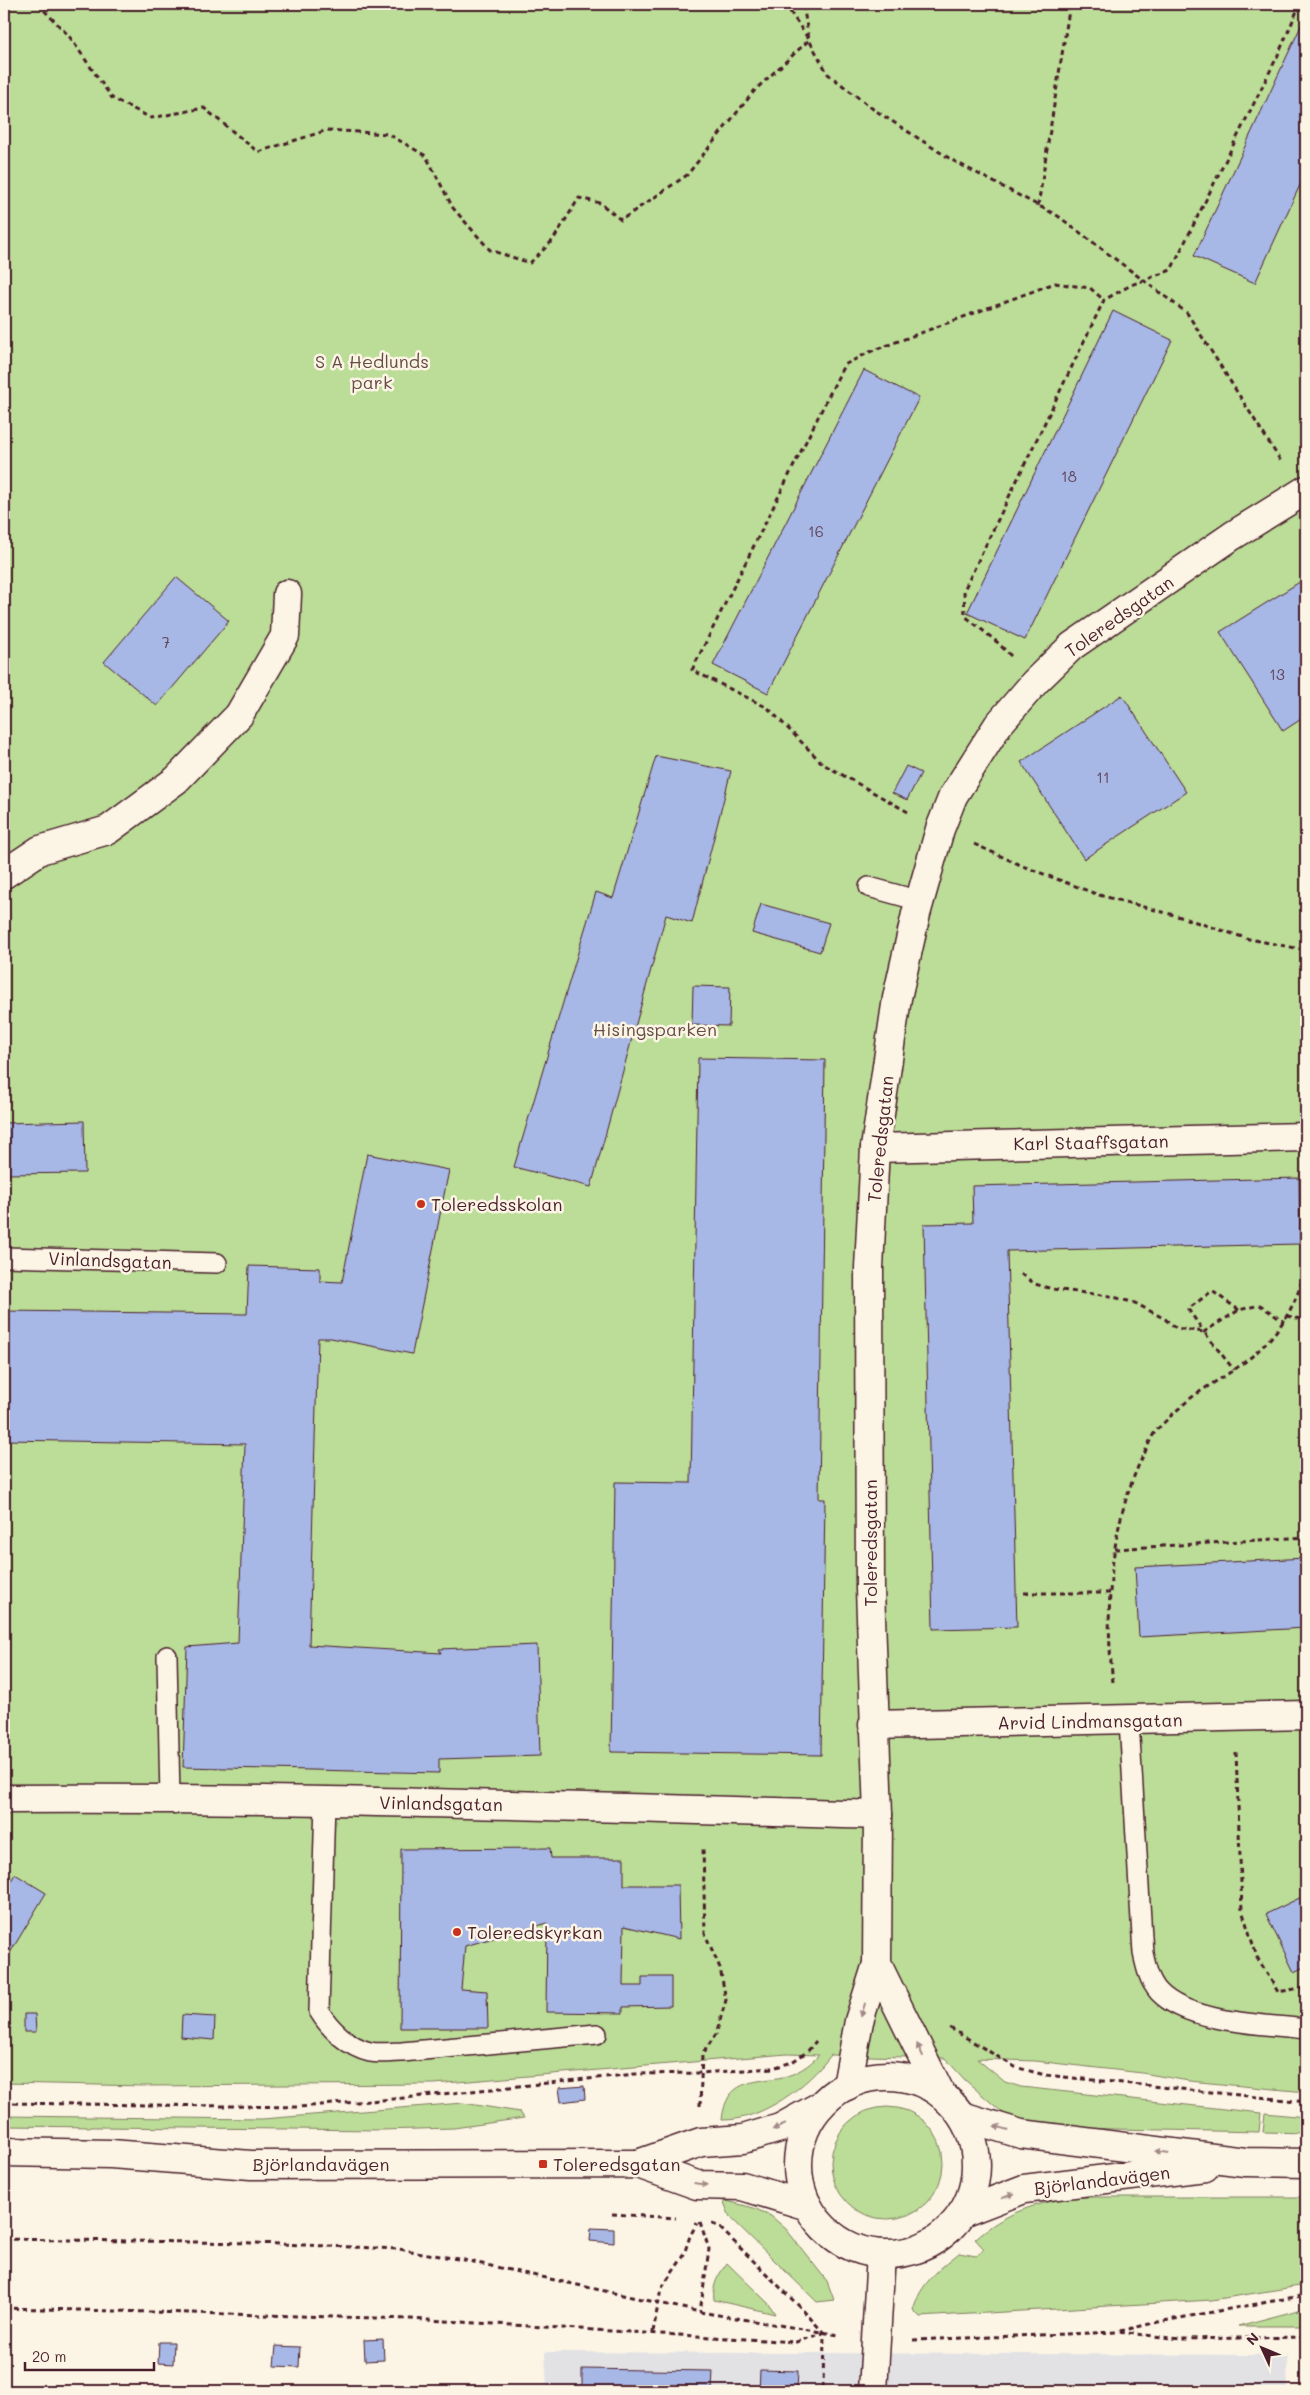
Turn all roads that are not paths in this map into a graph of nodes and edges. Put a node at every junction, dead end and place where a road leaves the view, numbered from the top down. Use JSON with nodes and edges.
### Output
{"nodes":[{"id":1,"x":1306,"y":490,"type":"edge"},
{"id":2,"x":287,"y":594,"type":"dead end"},
{"id":3,"x":4,"y":874,"type":"edge"},
{"id":4,"x":869,"y":887,"type":"dead end"},
{"id":5,"x":920,"y":902,"type":"junction"},
{"id":6,"x":1306,"y":1137,"type":"edge"},
{"id":7,"x":876,"y":1148,"type":"junction"},
{"id":8,"x":4,"y":1257,"type":"edge"},
{"id":9,"x":217,"y":1264,"type":"dead end"},
{"id":10,"x":167,"y":1656,"type":"dead end"},
{"id":11,"x":1306,"y":1715,"type":"edge"},
{"id":12,"x":1129,"y":1721,"type":"junction"},
{"id":13,"x":873,"y":1725,"type":"junction"},
{"id":14,"x":170,"y":1798,"type":"junction"},
{"id":15,"x":4,"y":1799,"type":"edge"},
{"id":16,"x":325,"y":1801,"type":"junction"},
{"id":17,"x":878,"y":1815,"type":"junction"},
{"id":18,"x":877,"y":1964,"type":"junction"},
{"id":19,"x":1306,"y":2029,"type":"edge"},
{"id":20,"x":597,"y":2034,"type":"dead end"},
{"id":21,"x":847,"y":2086,"type":"junction"},
{"id":22,"x":941,"y":2094,"type":"junction"},
{"id":23,"x":822,"y":2105,"type":"junction"},
{"id":24,"x":962,"y":2116,"type":"junction"},
{"id":25,"x":4,"y":2152,"type":"edge"},
{"id":26,"x":1245,"y":2162,"type":"junction"},
{"id":27,"x":1306,"y":2163,"type":"edge"},
{"id":28,"x":638,"y":2164,"type":"junction"},
{"id":29,"x":808,"y":2206,"type":"junction"},
{"id":30,"x":962,"y":2213,"type":"junction"},
{"id":31,"x":881,"y":2254,"type":"junction"},
{"id":32,"x":873,"y":2391,"type":"edge"}],
"edges":[{"from":1,"to":5,"type":"street","name":"Toleredsgatan"},
{"from":2,"to":3,"type":"street"},
{"from":4,"to":5,"type":"lane"},
{"from":5,"to":7,"type":"street","name":"Toleredsgatan"},
{"from":6,"to":7,"type":"street","name":"Karl Staaffsgatan"},
{"from":7,"to":13,"type":"street","name":"Toleredsgatan"},
{"from":8,"to":9,"type":"lane","name":"Vinlandsgatan"},
{"from":10,"to":14,"type":"lane"},
{"from":11,"to":12,"type":"street","name":"Arvid Lindmansgatan"},
{"from":12,"to":13,"type":"street","name":"Arvid Lindmansgatan"},
{"from":12,"to":19,"type":"lane"},
{"from":13,"to":17,"type":"street","name":"Toleredsgatan"},
{"from":14,"to":15,"type":"street","name":"Vinlandsgatan"},
{"from":14,"to":16,"type":"street","name":"Vinlandsgatan"},
{"from":16,"to":17,"type":"street","name":"Vinlandsgatan"},
{"from":16,"to":20,"type":"lane"},
{"from":17,"to":18,"type":"street","name":"Toleredsgatan"},
{"from":18,"to":21,"type":"street","name":"Toleredsgatan","one_way":true},
{"from":22,"to":18,"type":"street","name":"Toleredsgatan","one_way":true},
{"from":21,"to":22,"type":"street","name":"Björlandavägen"},
{"from":21,"to":23,"type":"street","name":"Björlandavägen"},
{"from":22,"to":24,"type":"street","name":"Björlandavägen"},
{"from":23,"to":28,"type":"street","name":"Björlandavägen","one_way":true},
{"from":23,"to":29,"type":"street","name":"Björlandavägen"},
{"from":26,"to":24,"type":"street","name":"Björlandavägen","one_way":true},
{"from":24,"to":30,"type":"street","name":"Björlandavägen"},
{"from":25,"to":28,"type":"street","name":"Björlandavägen"},
{"from":26,"to":27,"type":"street","name":"Björlandavägen"},
{"from":30,"to":26,"type":"street","name":"Björlandavägen","one_way":true},
{"from":28,"to":29,"type":"street","name":"Björlandavägen","one_way":true},
{"from":29,"to":31,"type":"street","name":"Björlandavägen"},
{"from":30,"to":31,"type":"street","name":"Björlandavägen"},
{"from":31,"to":32,"type":"street"}]}
